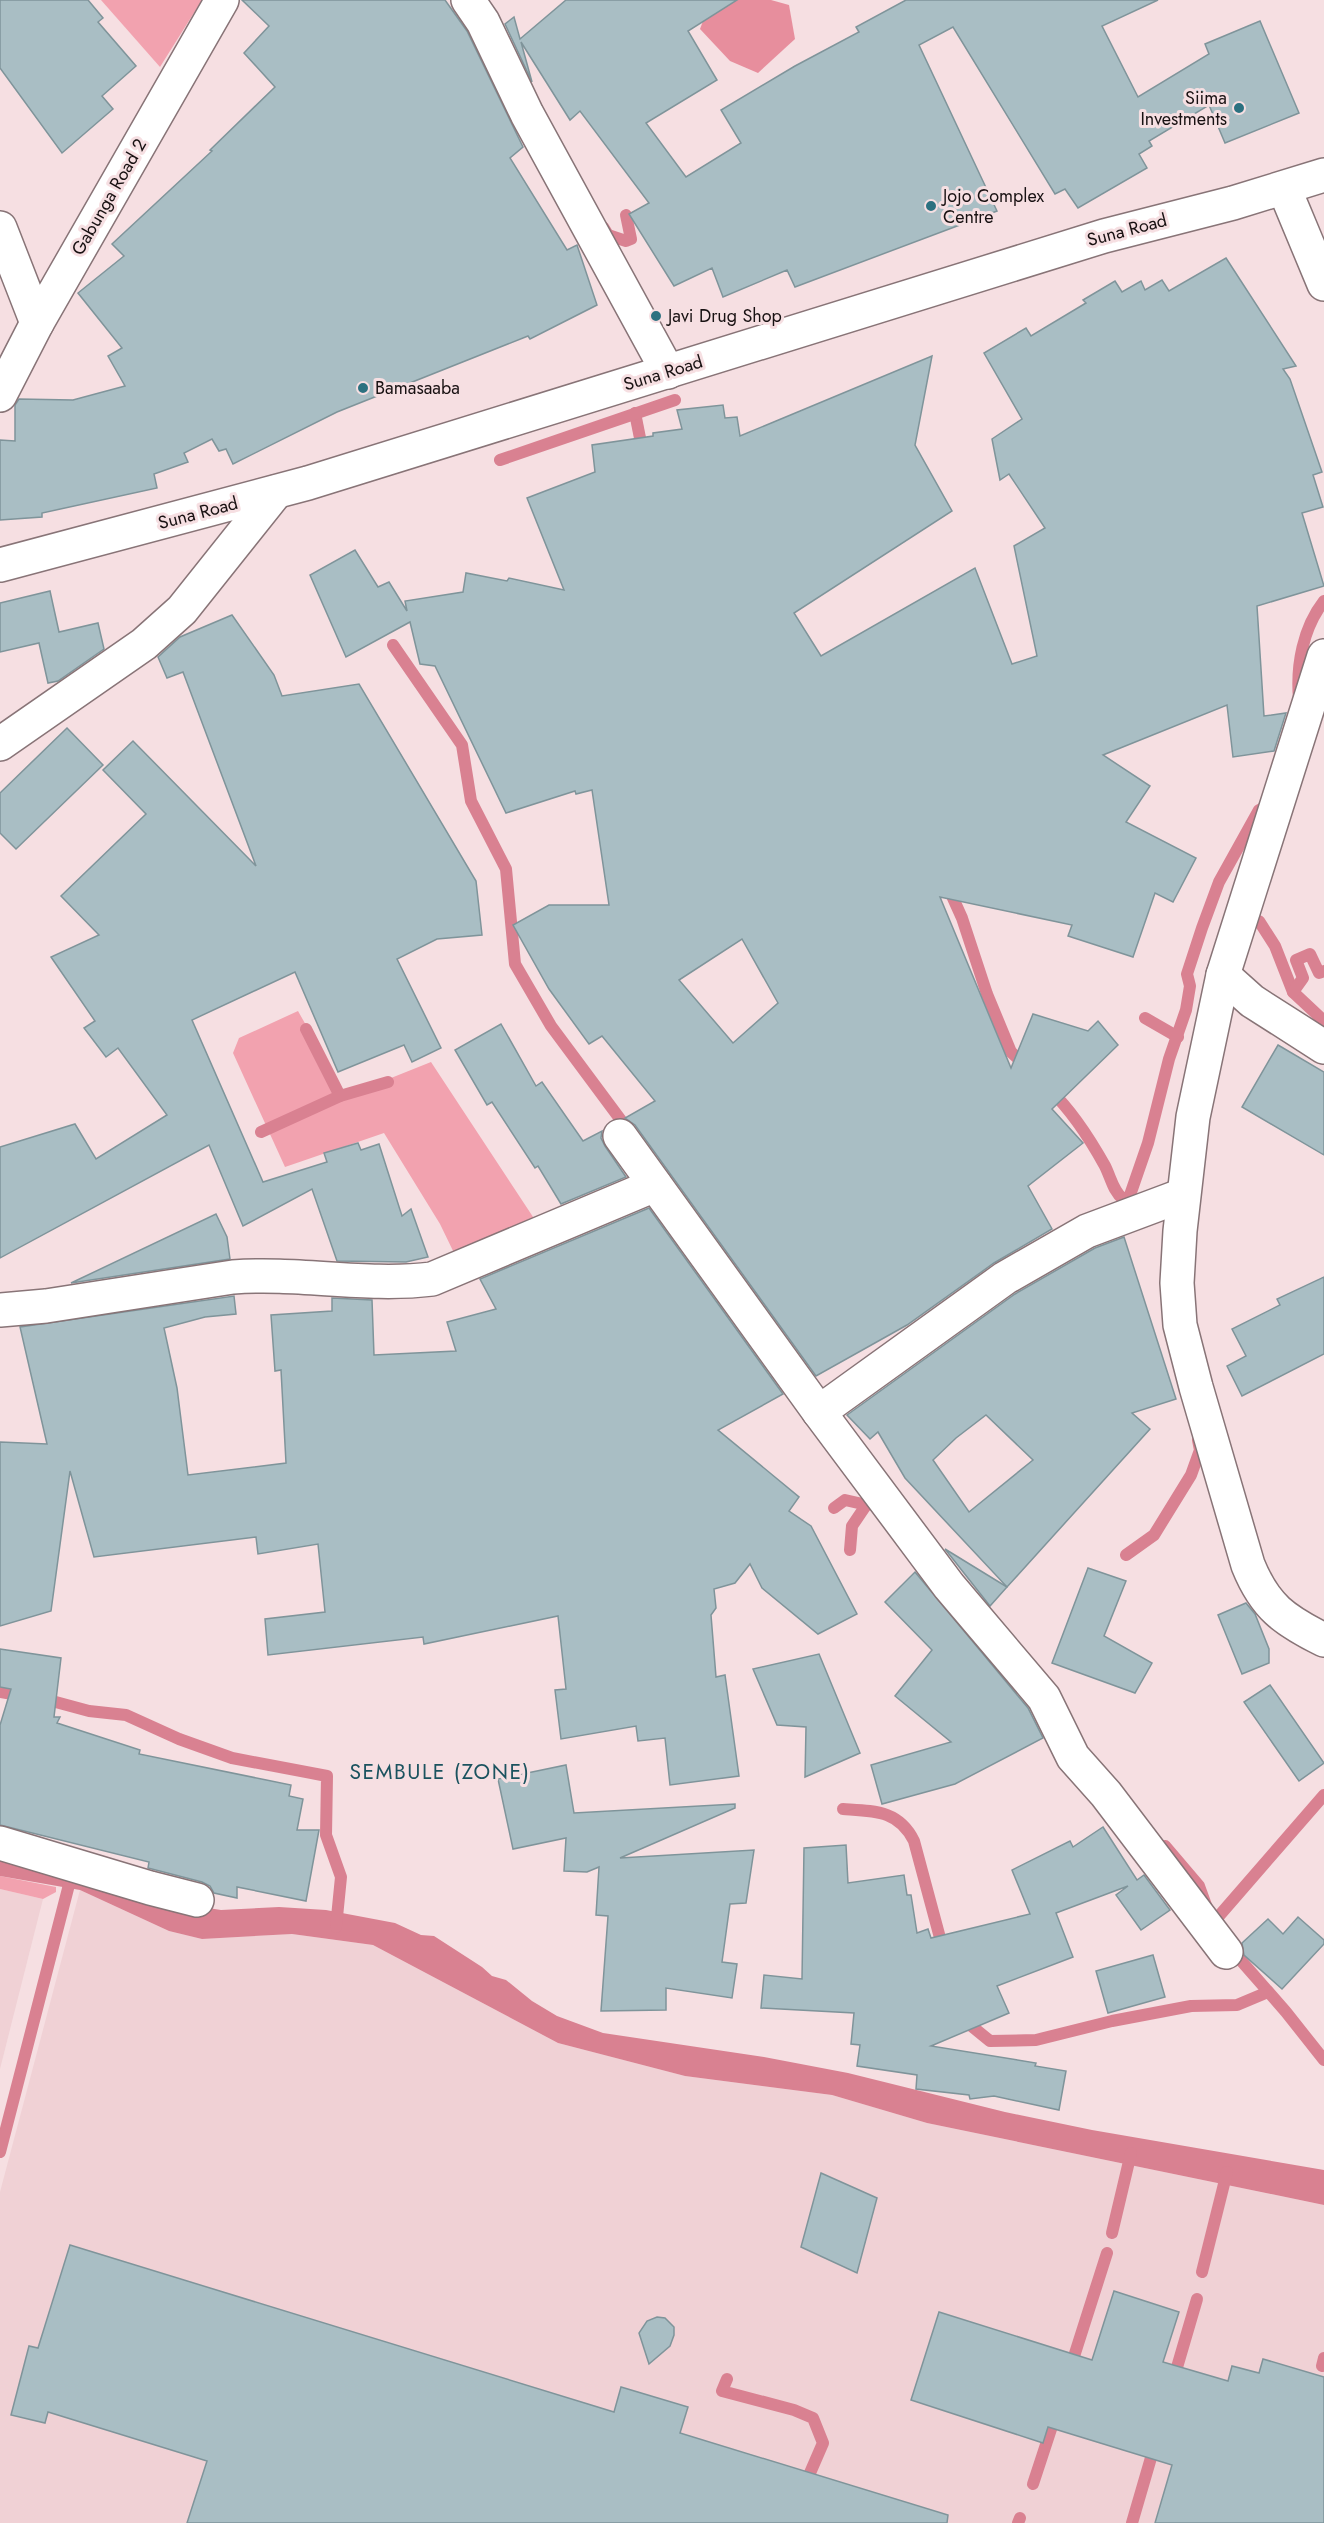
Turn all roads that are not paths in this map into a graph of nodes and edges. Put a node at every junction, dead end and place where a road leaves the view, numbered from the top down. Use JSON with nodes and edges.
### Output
{"nodes":[{"id":1,"x":222,"y":0,"type":"edge"},
{"id":2,"x":468,"y":0,"type":"edge"},
{"id":3,"x":1324,"y":175,"type":"edge"},
{"id":4,"x":1284,"y":188,"type":"junction"},
{"id":5,"x":0,"y":228,"type":"edge"},
{"id":6,"x":1324,"y":284,"type":"edge"},
{"id":7,"x":37,"y":323,"type":"junction"},
{"id":8,"x":668,"y":372,"type":"junction"},
{"id":9,"x":0,"y":395,"type":"edge"},
{"id":10,"x":276,"y":492,"type":"junction"},
{"id":11,"x":0,"y":565,"type":"edge"},
{"id":12,"x":1324,"y":656,"type":"edge"},
{"id":13,"x":0,"y":744,"type":"edge"},
{"id":14,"x":1223,"y":975,"type":"junction"},
{"id":15,"x":1324,"y":1047,"type":"edge"},
{"id":16,"x":621,"y":1136,"type":"dead end"},
{"id":17,"x":655,"y":1185,"type":"junction"},
{"id":18,"x":1183,"y":1195,"type":"junction"},
{"id":19,"x":0,"y":1310,"type":"edge"},
{"id":20,"x":819,"y":1412,"type":"junction"},
{"id":21,"x":1324,"y":1640,"type":"edge"},
{"id":22,"x":0,"y":1843,"type":"edge"},
{"id":23,"x":197,"y":1900,"type":"dead end"},
{"id":24,"x":1226,"y":1952,"type":"dead end"}],
"edges":[{"from":1,"to":7,"type":"street","name":"Gabunga Road 2"},
{"from":2,"to":8,"type":"street"},
{"from":3,"to":4,"type":"street","name":"Suna Road"},
{"from":4,"to":6,"type":"street"},
{"from":4,"to":8,"type":"street","name":"Suna Road"},
{"from":5,"to":7,"type":"street"},
{"from":7,"to":9,"type":"street","name":"Gabunga Road 2"},
{"from":8,"to":10,"type":"street","name":"Suna Road"},
{"from":10,"to":11,"type":"street","name":"Suna Road"},
{"from":10,"to":13,"type":"street"},
{"from":12,"to":14,"type":"street"},
{"from":14,"to":15,"type":"street"},
{"from":14,"to":18,"type":"street"},
{"from":16,"to":17,"type":"street"},
{"from":17,"to":19,"type":"street"},
{"from":17,"to":20,"type":"street"},
{"from":18,"to":20,"type":"street"},
{"from":18,"to":21,"type":"street"},
{"from":20,"to":24,"type":"street"},
{"from":22,"to":23,"type":"street"}]}
